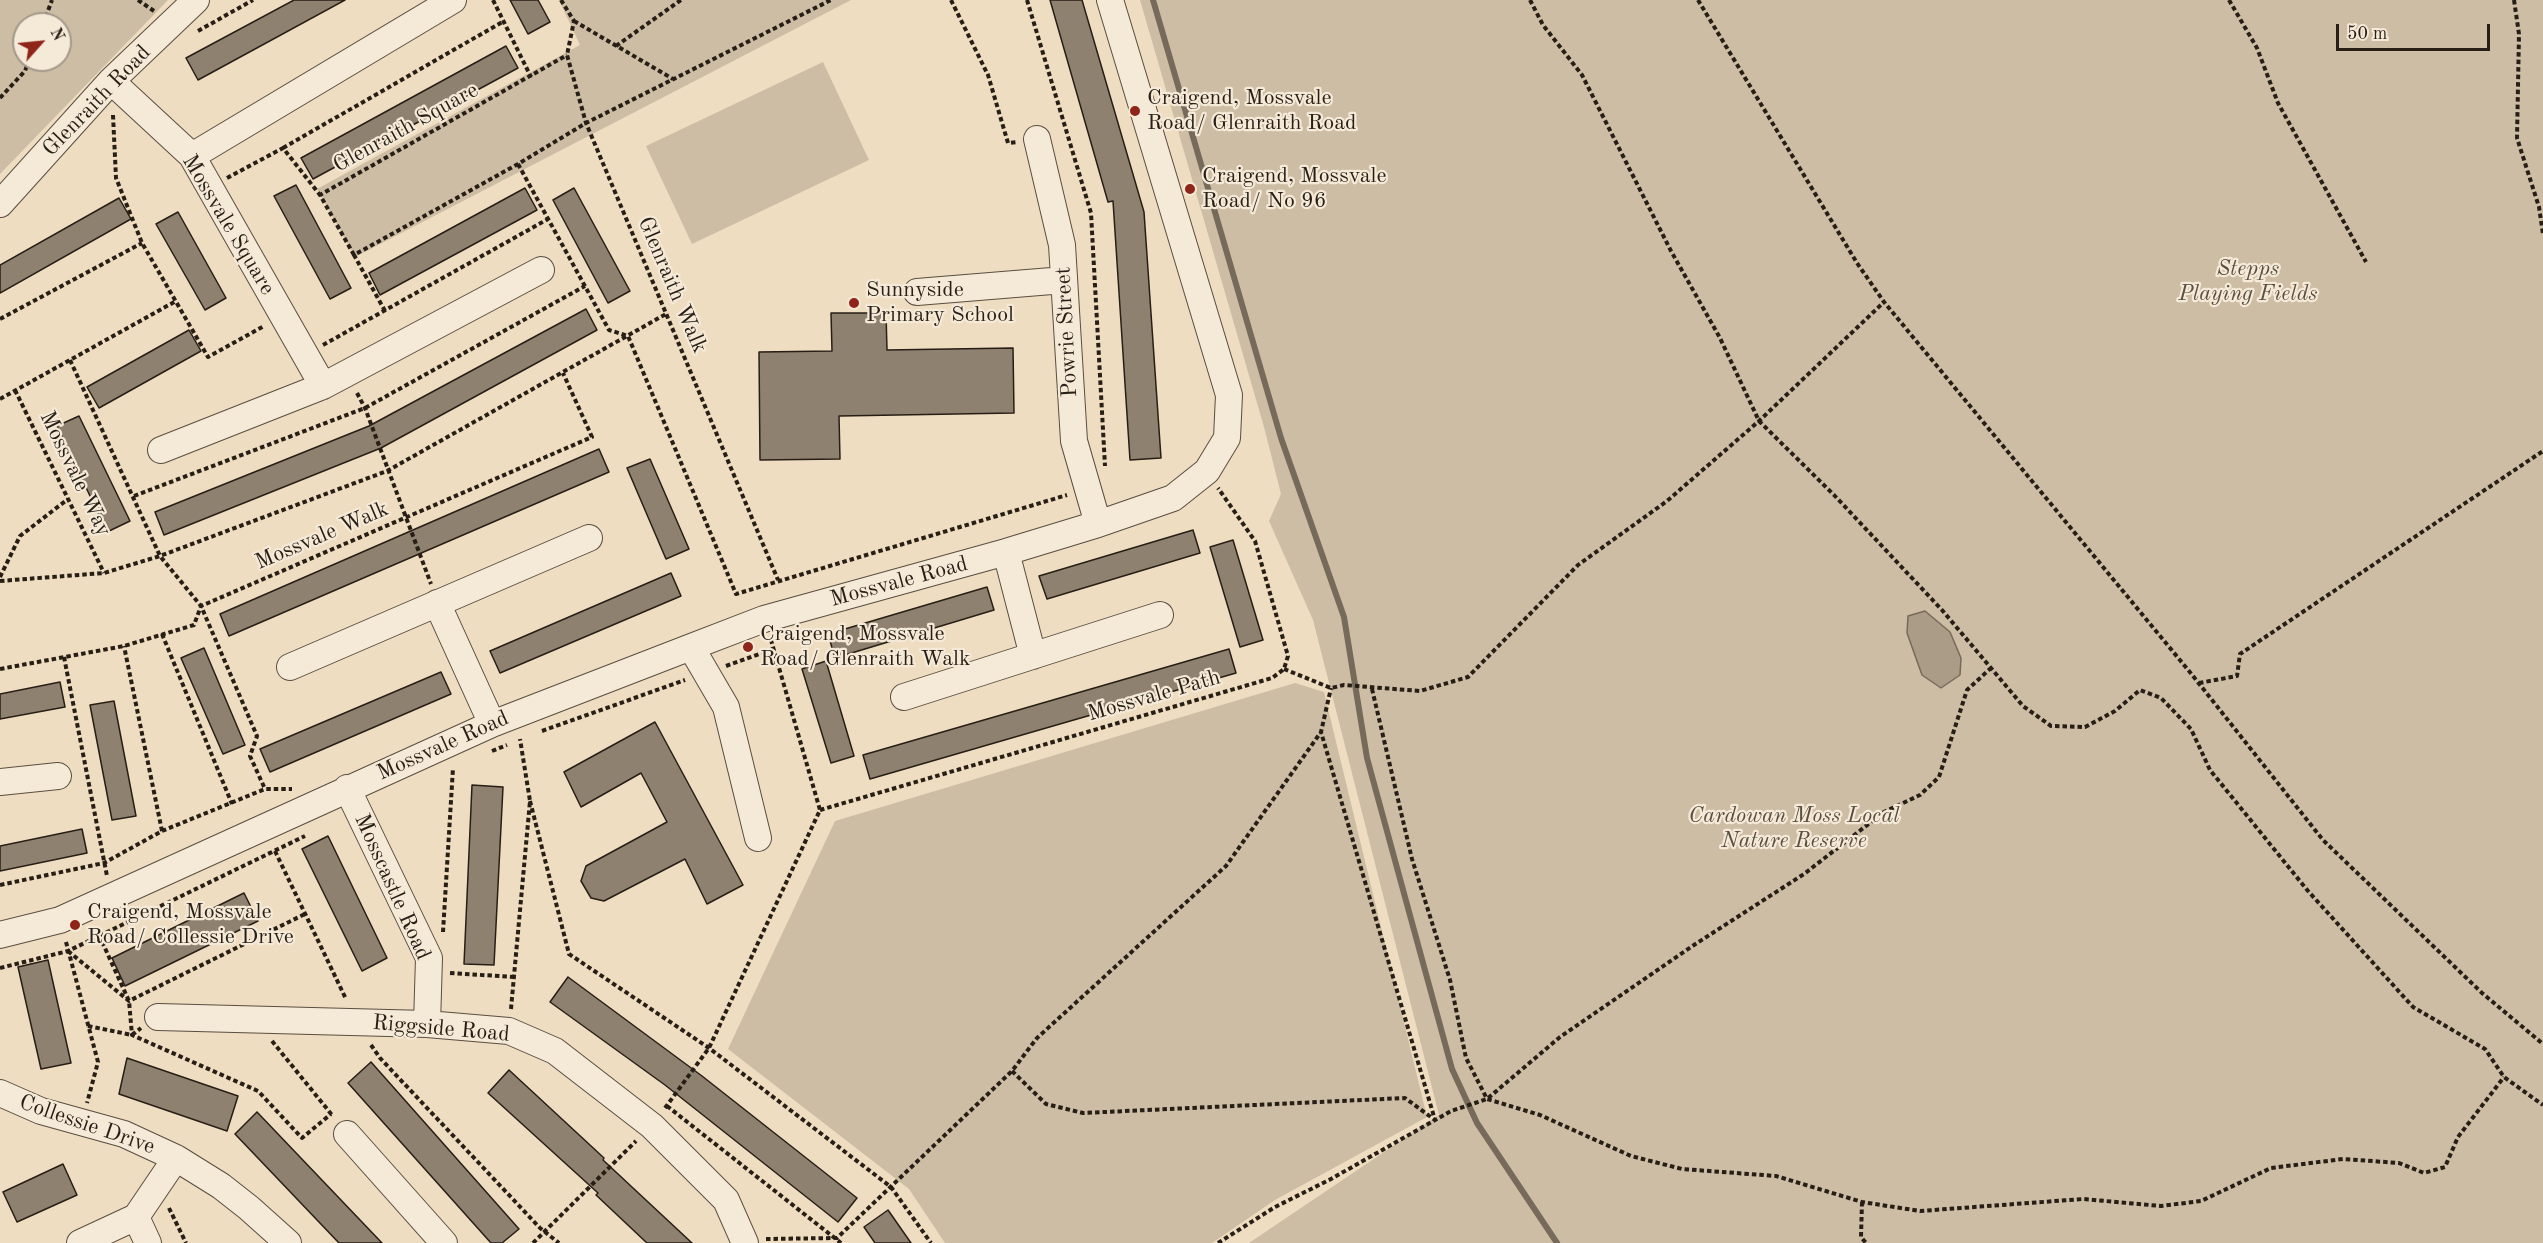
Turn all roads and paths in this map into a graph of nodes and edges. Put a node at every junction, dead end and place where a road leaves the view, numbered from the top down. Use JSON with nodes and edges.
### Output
{"nodes":[{"id":1,"x":196,"y":0,"type":"edge"},
{"id":2,"x":453,"y":0,"type":"edge"},
{"id":3,"x":493,"y":0,"type":"edge"},
{"id":4,"x":561,"y":0,"type":"edge"},
{"id":5,"x":681,"y":0,"type":"edge"},
{"id":6,"x":831,"y":0,"type":"edge"},
{"id":7,"x":951,"y":0,"type":"edge"},
{"id":8,"x":1027,"y":0,"type":"edge"},
{"id":9,"x":1110,"y":0,"type":"edge"},
{"id":10,"x":1530,"y":0,"type":"edge"},
{"id":11,"x":1698,"y":0,"type":"edge"},
{"id":12,"x":2229,"y":0,"type":"edge"},
{"id":13,"x":2514,"y":0,"type":"edge"},
{"id":14,"x":504,"y":21,"type":"junction"},
{"id":15,"x":574,"y":21,"type":"junction"},
{"id":16,"x":616,"y":46,"type":"junction"},
{"id":17,"x":567,"y":55,"type":"junction"},
{"id":18,"x":25,"y":72,"type":"edge"},
{"id":19,"x":531,"y":77,"type":"junction"},
{"id":20,"x":673,"y":79,"type":"junction"},
{"id":21,"x":111,"y":81,"type":"junction"},
{"id":22,"x":0,"y":98,"type":"edge"},
{"id":23,"x":586,"y":123,"type":"junction"},
{"id":24,"x":1066,"y":130,"type":"junction"},
{"id":25,"x":1037,"y":139,"type":"junction"},
{"id":26,"x":283,"y":148,"type":"junction"},
{"id":27,"x":192,"y":156,"type":"junction"},
{"id":28,"x":518,"y":164,"type":"junction"},
{"id":29,"x":209,"y":187,"type":"junction"},
{"id":30,"x":320,"y":195,"type":"junction"},
{"id":31,"x":0,"y":204,"type":"edge"},
{"id":32,"x":548,"y":219,"type":"junction"},
{"id":33,"x":2543,"y":234,"type":"edge"},
{"id":34,"x":354,"y":255,"type":"junction"},
{"id":35,"x":2366,"y":262,"type":"dead end"},
{"id":36,"x":541,"y":270,"type":"dead end"},
{"id":37,"x":1064,"y":280,"type":"junction"},
{"id":38,"x":585,"y":286,"type":"junction"},
{"id":39,"x":917,"y":292,"type":"dead end"},
{"id":40,"x":176,"y":301,"type":"junction"},
{"id":41,"x":1884,"y":302,"type":"junction"},
{"id":42,"x":385,"y":311,"type":"junction"},
{"id":43,"x":666,"y":314,"type":"junction"},
{"id":44,"x":283,"y":316,"type":"junction"},
{"id":45,"x":0,"y":319,"type":"edge"},
{"id":46,"x":628,"y":336,"type":"junction"},
{"id":47,"x":305,"y":355,"type":"junction"},
{"id":48,"x":70,"y":360,"type":"junction"},
{"id":49,"x":347,"y":373,"type":"junction"},
{"id":50,"x":563,"y":373,"type":"junction"},
{"id":51,"x":322,"y":386,"type":"junction"},
{"id":52,"x":15,"y":390,"type":"junction"},
{"id":53,"x":0,"y":399,"type":"edge"},
{"id":54,"x":365,"y":408,"type":"junction"},
{"id":55,"x":1759,"y":421,"type":"junction"},
{"id":56,"x":161,"y":450,"type":"dead end"},
{"id":57,"x":2543,"y":451,"type":"edge"},
{"id":58,"x":387,"y":471,"type":"junction"},
{"id":59,"x":1206,"y":471,"type":"junction"},
{"id":60,"x":1088,"y":489,"type":"junction"},
{"id":61,"x":134,"y":496,"type":"junction"},
{"id":62,"x":68,"y":499,"type":"junction"},
{"id":63,"x":406,"y":517,"type":"junction"},
{"id":64,"x":1098,"y":524,"type":"junction"},
{"id":65,"x":589,"y":538,"type":"dead end"},
{"id":66,"x":1006,"y":552,"type":"junction"},
{"id":67,"x":160,"y":556,"type":"junction"},
{"id":68,"x":104,"y":573,"type":"junction"},
{"id":69,"x":0,"y":579,"type":"edge"},
{"id":70,"x":778,"y":580,"type":"junction"},
{"id":71,"x":755,"y":588,"type":"junction"},
{"id":72,"x":437,"y":603,"type":"junction"},
{"id":73,"x":201,"y":606,"type":"junction"},
{"id":74,"x":1160,"y":615,"type":"dead end"},
{"id":75,"x":764,"y":619,"type":"junction"},
{"id":76,"x":162,"y":634,"type":"junction"},
{"id":77,"x":124,"y":646,"type":"junction"},
{"id":78,"x":691,"y":647,"type":"junction"},
{"id":79,"x":773,"y":649,"type":"junction"},
{"id":80,"x":1033,"y":656,"type":"junction"},
{"id":81,"x":64,"y":657,"type":"junction"},
{"id":82,"x":290,"y":667,"type":"dead end"},
{"id":83,"x":1991,"y":668,"type":"junction"},
{"id":84,"x":0,"y":669,"type":"edge"},
{"id":85,"x":1284,"y":669,"type":"junction"},
{"id":86,"x":705,"y":673,"type":"junction"},
{"id":87,"x":2199,"y":683,"type":"junction"},
{"id":88,"x":1331,"y":688,"type":"junction"},
{"id":89,"x":1372,"y":688,"type":"junction"},
{"id":90,"x":904,"y":697,"type":"dead end"},
{"id":91,"x":492,"y":724,"type":"junction"},
{"id":92,"x":1321,"y":732,"type":"junction"},
{"id":93,"x":520,"y":739,"type":"junction"},
{"id":94,"x":482,"y":756,"type":"dead end"},
{"id":95,"x":463,"y":764,"type":"dead end"},
{"id":96,"x":453,"y":768,"type":"junction"},
{"id":97,"x":442,"y":773,"type":"dead end"},
{"id":98,"x":58,"y":776,"type":"dead end"},
{"id":99,"x":0,"y":783,"type":"edge"},
{"id":100,"x":346,"y":788,"type":"junction"},
{"id":101,"x":265,"y":789,"type":"junction"},
{"id":102,"x":300,"y":789,"type":"dead end"},
{"id":103,"x":530,"y":801,"type":"junction"},
{"id":104,"x":232,"y":804,"type":"junction"},
{"id":105,"x":820,"y":810,"type":"junction"},
{"id":106,"x":162,"y":831,"type":"junction"},
{"id":107,"x":306,"y":836,"type":"dead end"},
{"id":108,"x":758,"y":838,"type":"dead end"},
{"id":109,"x":275,"y":851,"type":"junction"},
{"id":110,"x":104,"y":863,"type":"junction"},
{"id":111,"x":0,"y":885,"type":"edge"},
{"id":112,"x":111,"y":897,"type":"junction"},
{"id":113,"x":305,"y":914,"type":"junction"},
{"id":114,"x":60,"y":920,"type":"junction"},
{"id":115,"x":0,"y":935,"type":"edge"},
{"id":116,"x":99,"y":936,"type":"junction"},
{"id":117,"x":443,"y":938,"type":"dead end"},
{"id":118,"x":68,"y":951,"type":"junction"},
{"id":119,"x":0,"y":968,"type":"edge"},
{"id":120,"x":441,"y":972,"type":"dead end"},
{"id":121,"x":513,"y":977,"type":"junction"},
{"id":122,"x":129,"y":1001,"type":"junction"},
{"id":123,"x":158,"y":1017,"type":"joint"},
{"id":124,"x":254,"y":1019,"type":"junction"},
{"id":125,"x":356,"y":1022,"type":"junction"},
{"id":126,"x":427,"y":1024,"type":"junction"},
{"id":127,"x":88,"y":1026,"type":"junction"},
{"id":128,"x":509,"y":1031,"type":"junction"},
{"id":129,"x":132,"y":1035,"type":"junction"},
{"id":130,"x":2543,"y":1044,"type":"edge"},
{"id":131,"x":709,"y":1048,"type":"junction"},
{"id":132,"x":1012,"y":1071,"type":"junction"},
{"id":133,"x":2504,"y":1077,"type":"junction"},
{"id":134,"x":0,"y":1093,"type":"edge"},
{"id":135,"x":1487,"y":1099,"type":"junction"},
{"id":136,"x":2543,"y":1105,"type":"edge"},
{"id":137,"x":331,"y":1114,"type":"junction"},
{"id":138,"x":659,"y":1116,"type":"junction"},
{"id":139,"x":1435,"y":1120,"type":"junction"},
{"id":140,"x":82,"y":1121,"type":"junction"},
{"id":141,"x":347,"y":1134,"type":"joint"},
{"id":142,"x":176,"y":1158,"type":"junction"},
{"id":143,"x":158,"y":1184,"type":"junction"},
{"id":144,"x":891,"y":1186,"type":"junction"},
{"id":145,"x":1862,"y":1202,"type":"junction"},
{"id":146,"x":136,"y":1217,"type":"junction"},
{"id":147,"x":544,"y":1232,"type":"junction"},
{"id":148,"x":837,"y":1238,"type":"junction"},
{"id":149,"x":745,"y":1241,"type":"edge"},
{"id":150,"x":80,"y":1243,"type":"edge"},
{"id":151,"x":148,"y":1243,"type":"edge"},
{"id":152,"x":186,"y":1243,"type":"edge"},
{"id":153,"x":288,"y":1243,"type":"edge"},
{"id":154,"x":444,"y":1243,"type":"edge"},
{"id":155,"x":533,"y":1243,"type":"edge"},
{"id":156,"x":559,"y":1243,"type":"edge"},
{"id":157,"x":841,"y":1243,"type":"edge"},
{"id":158,"x":931,"y":1243,"type":"edge"},
{"id":159,"x":1218,"y":1243,"type":"edge"},
{"id":160,"x":1866,"y":1243,"type":"edge"}],
"edges":[{"from":1,"to":21,"type":"street","name":"Glenraith Road"},
{"from":2,"to":27,"type":"street"},
{"from":3,"to":14,"type":"path"},
{"from":4,"to":15,"type":"path"},
{"from":5,"to":16,"type":"path"},
{"from":6,"to":20,"type":"path"},
{"from":7,"to":25,"type":"path"},
{"from":8,"to":24,"type":"path"},
{"from":9,"to":59,"type":"street","name":"Mossvale Road"},
{"from":10,"to":55,"type":"path"},
{"from":11,"to":41,"type":"path"},
{"from":12,"to":35,"type":"path"},
{"from":13,"to":33,"type":"path"},
{"from":14,"to":19,"type":"path"},
{"from":14,"to":26,"type":"path"},
{"from":15,"to":16,"type":"path"},
{"from":15,"to":17,"type":"path","name":"Glenraith Walk"},
{"from":16,"to":20,"type":"path"},
{"from":17,"to":19,"type":"path","name":"Glenraith Square"},
{"from":17,"to":23,"type":"path","name":"Glenraith Walk"},
{"from":18,"to":22,"type":"path"},
{"from":19,"to":30,"type":"path","name":"Glenraith Square"},
{"from":20,"to":23,"type":"path"},
{"from":21,"to":27,"type":"street","name":"Mossvale Square"},
{"from":21,"to":31,"type":"street","name":"Glenraith Road"},
{"from":23,"to":28,"type":"path"},
{"from":23,"to":43,"type":"path","name":"Glenraith Walk"},
{"from":24,"to":25,"type":"path"},
{"from":24,"to":60,"type":"path"},
{"from":25,"to":37,"type":"street","name":"Powrie Street"},
{"from":26,"to":29,"type":"path"},
{"from":26,"to":30,"type":"path"},
{"from":27,"to":29,"type":"street","name":"Mossvale Square"},
{"from":28,"to":32,"type":"path"},
{"from":28,"to":34,"type":"path"},
{"from":29,"to":44,"type":"street","name":"Mossvale Square"},
{"from":30,"to":34,"type":"path","name":"Glenraith Square"},
{"from":32,"to":38,"type":"path"},
{"from":32,"to":42,"type":"path"},
{"from":34,"to":42,"type":"path","name":"Glenraith Square"},
{"from":36,"to":49,"type":"street"},
{"from":37,"to":39,"type":"street"},
{"from":37,"to":60,"type":"street","name":"Powrie Street"},
{"from":38,"to":46,"type":"path"},
{"from":38,"to":54,"type":"path"},
{"from":40,"to":44,"type":"path"},
{"from":40,"to":45,"type":"path"},
{"from":40,"to":48,"type":"path"},
{"from":41,"to":55,"type":"path"},
{"from":41,"to":87,"type":"path"},
{"from":42,"to":47,"type":"path"},
{"from":43,"to":46,"type":"path","name":"Mossvale Walk"},
{"from":43,"to":70,"type":"path","name":"Glenraith Walk"},
{"from":44,"to":47,"type":"street","name":"Mossvale Square"},
{"from":46,"to":50,"type":"path","name":"Mossvale Walk"},
{"from":46,"to":71,"type":"path"},
{"from":47,"to":51,"type":"street","name":"Mossvale Square"},
{"from":48,"to":52,"type":"path"},
{"from":48,"to":61,"type":"path"},
{"from":49,"to":51,"type":"street"},
{"from":49,"to":54,"type":"path"},
{"from":50,"to":58,"type":"path","name":"Mossvale Walk"},
{"from":50,"to":63,"type":"path","name":"Mossvale Walk"},
{"from":51,"to":56,"type":"street"},
{"from":52,"to":53,"type":"path"},
{"from":52,"to":62,"type":"path","name":"Mossvale Way"},
{"from":54,"to":58,"type":"path"},
{"from":54,"to":61,"type":"path"},
{"from":55,"to":83,"type":"path"},
{"from":55,"to":89,"type":"path"},
{"from":57,"to":87,"type":"path"},
{"from":58,"to":63,"type":"path"},
{"from":58,"to":67,"type":"path","name":"Mossvale Walk"},
{"from":59,"to":64,"type":"street","name":"Mossvale Road"},
{"from":59,"to":85,"type":"path"},
{"from":60,"to":64,"type":"street","name":"Powrie Street"},
{"from":60,"to":70,"type":"path"},
{"from":61,"to":67,"type":"path"},
{"from":62,"to":68,"type":"path","name":"Mossvale Way"},
{"from":62,"to":69,"type":"path"},
{"from":63,"to":72,"type":"path"},
{"from":63,"to":73,"type":"path","name":"Mossvale Walk"},
{"from":64,"to":66,"type":"street","name":"Mossvale Road"},
{"from":65,"to":72,"type":"street"},
{"from":66,"to":75,"type":"street","name":"Mossvale Road"},
{"from":66,"to":80,"type":"street"},
{"from":67,"to":68,"type":"path","name":"Mossvale Walk"},
{"from":67,"to":73,"type":"path"},
{"from":68,"to":69,"type":"path","name":"Mossvale Walk"},
{"from":70,"to":71,"type":"path"},
{"from":71,"to":75,"type":"path"},
{"from":72,"to":82,"type":"street"},
{"from":72,"to":91,"type":"street"},
{"from":73,"to":76,"type":"path","name":"Mossvale Walk"},
{"from":73,"to":101,"type":"path"},
{"from":74,"to":80,"type":"street"},
{"from":75,"to":78,"type":"street","name":"Mossvale Road"},
{"from":75,"to":79,"type":"path"},
{"from":76,"to":77,"type":"path","name":"Mossvale Walk"},
{"from":76,"to":104,"type":"path"},
{"from":77,"to":81,"type":"path","name":"Mossvale Walk"},
{"from":77,"to":106,"type":"path"},
{"from":78,"to":86,"type":"street"},
{"from":78,"to":91,"type":"street","name":"Mossvale Road"},
{"from":79,"to":86,"type":"path"},
{"from":79,"to":105,"type":"path"},
{"from":80,"to":90,"type":"street"},
{"from":81,"to":84,"type":"path","name":"Mossvale Walk"},
{"from":81,"to":110,"type":"path"},
{"from":83,"to":133,"type":"path"},
{"from":83,"to":135,"type":"path"},
{"from":85,"to":88,"type":"path"},
{"from":85,"to":105,"type":"path","name":"Mossvale Path"},
{"from":86,"to":93,"type":"path"},
{"from":86,"to":108,"type":"street"},
{"from":87,"to":130,"type":"path"},
{"from":88,"to":89,"type":"path"},
{"from":88,"to":92,"type":"path"},
{"from":89,"to":135,"type":"path"},
{"from":91,"to":100,"type":"street","name":"Mossvale Road"},
{"from":92,"to":132,"type":"path"},
{"from":92,"to":139,"type":"path"},
{"from":93,"to":94,"type":"path"},
{"from":93,"to":103,"type":"path"},
{"from":95,"to":96,"type":"path"},
{"from":96,"to":97,"type":"path"},
{"from":96,"to":117,"type":"path"},
{"from":98,"to":99,"type":"street"},
{"from":100,"to":112,"type":"street","name":"Mossvale Road"},
{"from":100,"to":126,"type":"street","name":"Mosscastle Road"},
{"from":101,"to":102,"type":"path"},
{"from":101,"to":104,"type":"path"},
{"from":103,"to":121,"type":"path"},
{"from":103,"to":131,"type":"path"},
{"from":104,"to":106,"type":"path"},
{"from":105,"to":131,"type":"path"},
{"from":106,"to":110,"type":"path"},
{"from":107,"to":109,"type":"path"},
{"from":109,"to":113,"type":"path"},
{"from":109,"to":116,"type":"path"},
{"from":110,"to":111,"type":"path"},
{"from":110,"to":112,"type":"path"},
{"from":112,"to":114,"type":"street","name":"Mossvale Road"},
{"from":113,"to":122,"type":"path"},
{"from":113,"to":125,"type":"path"},
{"from":114,"to":115,"type":"street","name":"Mossvale Road"},
{"from":114,"to":118,"type":"path"},
{"from":116,"to":118,"type":"path"},
{"from":116,"to":122,"type":"path"},
{"from":118,"to":119,"type":"path"},
{"from":118,"to":122,"type":"path"},
{"from":118,"to":127,"type":"path"},
{"from":120,"to":121,"type":"path"},
{"from":121,"to":128,"type":"path"},
{"from":122,"to":129,"type":"path"},
{"from":123,"to":124,"type":"street","name":"Riggside Road"},
{"from":123,"to":129,"type":"path"},
{"from":124,"to":125,"type":"street","name":"Riggside Road"},
{"from":124,"to":137,"type":"path"},
{"from":125,"to":126,"type":"street","name":"Riggside Road"},
{"from":125,"to":147,"type":"path"},
{"from":126,"to":128,"type":"street","name":"Riggside Road"},
{"from":127,"to":129,"type":"path"},
{"from":127,"to":140,"type":"path"},
{"from":128,"to":138,"type":"street","name":"Riggside Road"},
{"from":129,"to":137,"type":"path"},
{"from":131,"to":138,"type":"path"},
{"from":131,"to":144,"type":"path"},
{"from":132,"to":139,"type":"path"},
{"from":132,"to":144,"type":"path"},
{"from":133,"to":136,"type":"path"},
{"from":133,"to":145,"type":"path"},
{"from":134,"to":140,"type":"street","name":"Collessie Drive"},
{"from":135,"to":139,"type":"path"},
{"from":135,"to":145,"type":"path"},
{"from":137,"to":141,"type":"path"},
{"from":138,"to":147,"type":"path"},
{"from":138,"to":148,"type":"path"},
{"from":138,"to":149,"type":"street","name":"Riggside Road"},
{"from":139,"to":159,"type":"path"},
{"from":140,"to":142,"type":"street","name":"Collessie Drive"},
{"from":141,"to":154,"type":"street"},
{"from":142,"to":143,"type":"street"},
{"from":142,"to":153,"type":"street","name":"Collessie Drive"},
{"from":143,"to":146,"type":"street"},
{"from":143,"to":152,"type":"path"},
{"from":144,"to":148,"type":"path"},
{"from":144,"to":158,"type":"path"},
{"from":145,"to":160,"type":"path"},
{"from":146,"to":150,"type":"street"},
{"from":146,"to":151,"type":"street"},
{"from":147,"to":155,"type":"path"},
{"from":147,"to":156,"type":"path"},
{"from":148,"to":149,"type":"path"},
{"from":148,"to":157,"type":"path"}]}
